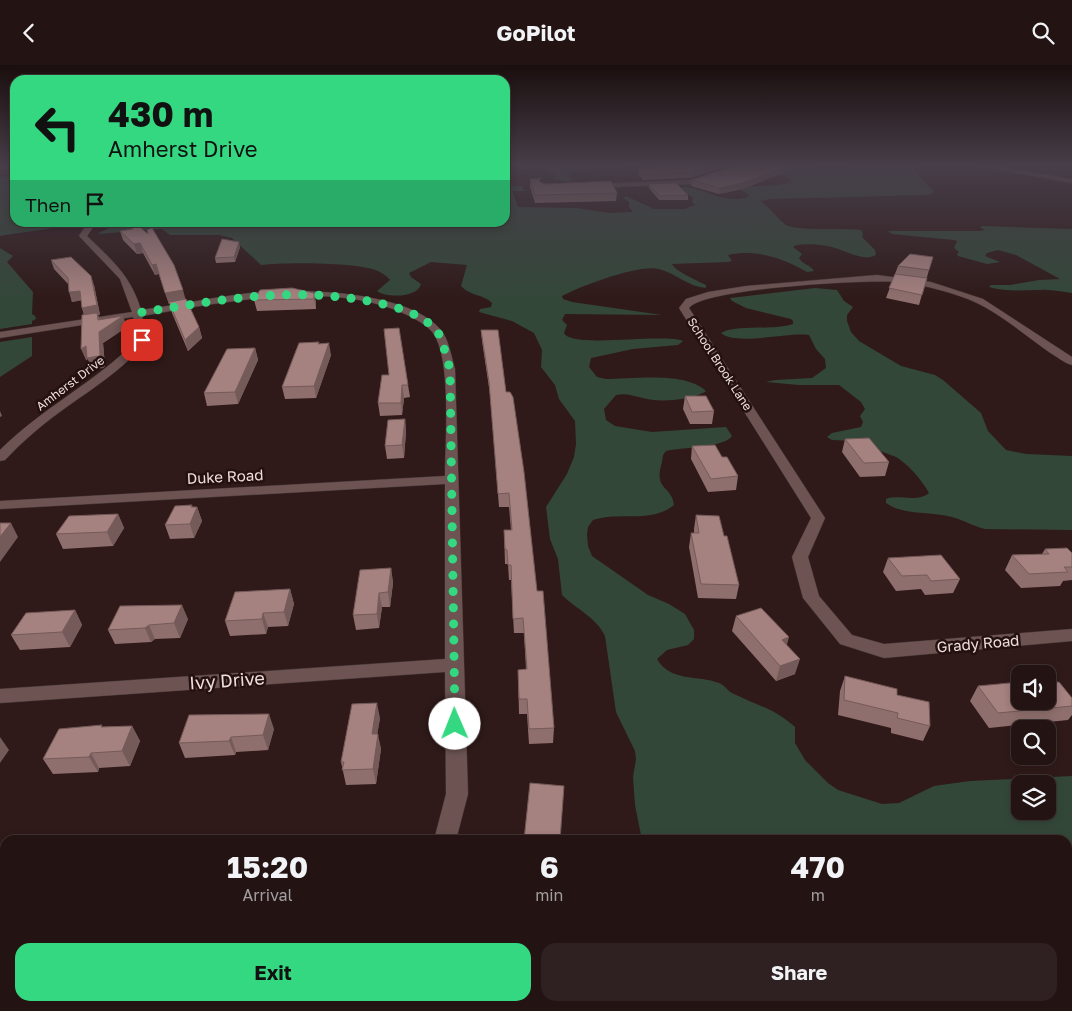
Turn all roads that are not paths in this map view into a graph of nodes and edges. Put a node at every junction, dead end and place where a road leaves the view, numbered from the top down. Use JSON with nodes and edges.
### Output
{"nodes":[{"id":1,"x":89,"y":227,"type":"edge"},
{"id":2,"x":137,"y":313,"type":"junction"},
{"id":3,"x":0,"y":335,"type":"edge"},
{"id":4,"x":1072,"y":362,"type":"edge"},
{"id":5,"x":0,"y":457,"type":"edge"},
{"id":6,"x":452,"y":480,"type":"junction"},
{"id":7,"x":0,"y":505,"type":"edge"},
{"id":8,"x":1072,"y":635,"type":"edge"},
{"id":9,"x":884,"y":651,"type":"joint"},
{"id":10,"x":454,"y":665,"type":"junction"},
{"id":11,"x":0,"y":696,"type":"edge"},
{"id":12,"x":446,"y":835,"type":"edge"}],
"edges":[{"from":1,"to":2,"type":"street","name":"Amherst Drive"},
{"from":2,"to":3,"type":"street"},
{"from":2,"to":5,"type":"street","name":"Amherst Drive"},
{"from":2,"to":6,"type":"street"},
{"from":4,"to":9,"type":"street","name":"School Brook Lane"},
{"from":6,"to":7,"type":"street","name":"Duke Road"},
{"from":6,"to":10,"type":"street"},
{"from":8,"to":9,"type":"street","name":"Grady Road"},
{"from":10,"to":11,"type":"street","name":"Ivy Drive"},
{"from":10,"to":12,"type":"street"}]}
